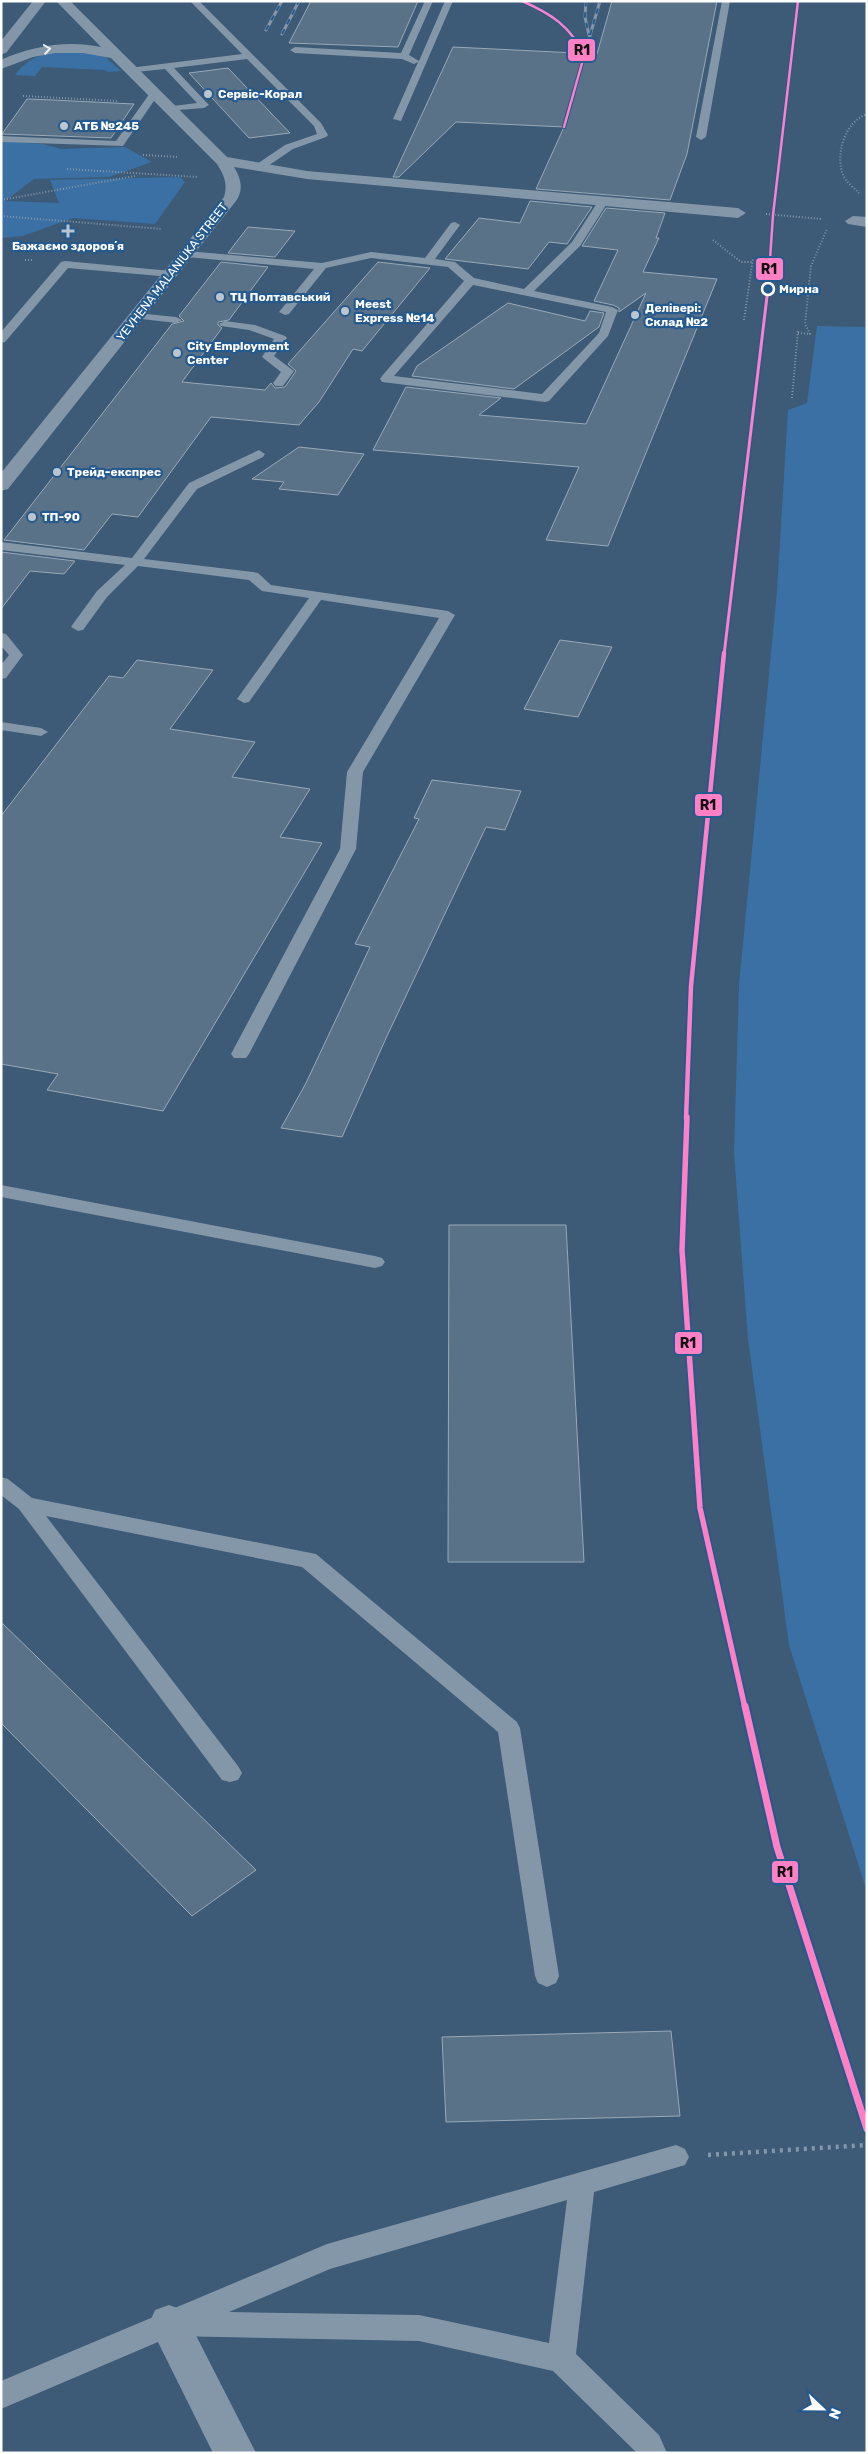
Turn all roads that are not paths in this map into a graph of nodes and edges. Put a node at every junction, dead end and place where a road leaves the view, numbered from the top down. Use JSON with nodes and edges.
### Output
{"nodes":[{"id":1,"x":40,"y":1,"type":"edge"},
{"id":2,"x":62,"y":1,"type":"edge"},
{"id":3,"x":194,"y":1,"type":"edge"},
{"id":4,"x":428,"y":1,"type":"edge"},
{"id":5,"x":449,"y":1,"type":"edge"},
{"id":6,"x":726,"y":1,"type":"edge"},
{"id":7,"x":7,"y":38,"type":"edge"},
{"id":8,"x":1,"y":50,"type":"edge"},
{"id":9,"x":295,"y":50,"type":"dead end"},
{"id":10,"x":112,"y":54,"type":"junction"},
{"id":11,"x":250,"y":56,"type":"junction"},
{"id":12,"x":404,"y":56,"type":"junction"},
{"id":13,"x":1,"y":65,"type":"edge"},
{"id":14,"x":421,"y":65,"type":"junction"},
{"id":15,"x":167,"y":66,"type":"junction"},
{"id":16,"x":129,"y":70,"type":"junction"},
{"id":17,"x":153,"y":95,"type":"junction"},
{"id":18,"x":168,"y":109,"type":"junction"},
{"id":19,"x":398,"y":119,"type":"dead end"},
{"id":20,"x":701,"y":137,"type":"dead end"},
{"id":21,"x":1,"y":139,"type":"edge"},
{"id":22,"x":222,"y":160,"type":"junction"},
{"id":23,"x":258,"y":168,"type":"junction"},
{"id":24,"x":603,"y":202,"type":"junction"},
{"id":25,"x":738,"y":213,"type":"road end"},
{"id":26,"x":455,"y":226,"type":"dead end"},
{"id":27,"x":187,"y":254,"type":"junction"},
{"id":28,"x":427,"y":262,"type":"junction"},
{"id":29,"x":322,"y":266,"type":"junction"},
{"id":30,"x":171,"y":274,"type":"junction"},
{"id":31,"x":470,"y":281,"type":"junction"},
{"id":32,"x":526,"y":293,"type":"junction"},
{"id":33,"x":285,"y":312,"type":"dead end"},
{"id":34,"x":137,"y":316,"type":"junction"},
{"id":35,"x":176,"y":320,"type":"dead end"},
{"id":36,"x":225,"y":324,"type":"dead end"},
{"id":37,"x":1,"y":340,"type":"edge"},
{"id":38,"x":279,"y":384,"type":"dead end"},
{"id":39,"x":259,"y":454,"type":"dead end"},
{"id":40,"x":1,"y":485,"type":"edge"},
{"id":41,"x":1,"y":546,"type":"edge"},
{"id":42,"x":135,"y":562,"type":"junction"},
{"id":43,"x":318,"y":595,"type":"junction"},
{"id":44,"x":78,"y":627,"type":"dead end"},
{"id":45,"x":1,"y":637,"type":"edge"},
{"id":46,"x":1,"y":675,"type":"edge"},
{"id":47,"x":244,"y":699,"type":"dead end"},
{"id":48,"x":1,"y":726,"type":"edge"},
{"id":49,"x":41,"y":732,"type":"dead end"},
{"id":50,"x":240,"y":1054,"type":"dead end"},
{"id":51,"x":1,"y":1191,"type":"edge"},
{"id":52,"x":375,"y":1262,"type":"dead end"},
{"id":53,"x":1,"y":1484,"type":"edge"},
{"id":54,"x":26,"y":1504,"type":"junction"},
{"id":55,"x":230,"y":1773,"type":"dead end"},
{"id":56,"x":547,"y":1976,"type":"dead end"},
{"id":57,"x":676,"y":2157,"type":"road end"},
{"id":58,"x":582,"y":2184,"type":"junction"},
{"id":59,"x":169,"y":2324,"type":"junction"},
{"id":60,"x":561,"y":2359,"type":"junction"},
{"id":61,"x":1,"y":2396,"type":"edge"},
{"id":62,"x":234,"y":2453,"type":"edge"},
{"id":63,"x":653,"y":2453,"type":"edge"}],
"edges":[{"from":1,"to":7,"type":"main road"},
{"from":2,"to":10,"type":"street"},
{"from":3,"to":11,"type":"lane"},
{"from":4,"to":12,"type":"lane"},
{"from":5,"to":14,"type":"lane"},
{"from":6,"to":20,"type":"lane"},
{"from":7,"to":8,"type":"main road"},
{"from":9,"to":12,"type":"lane"},
{"from":13,"to":10,"type":"street","one_way":true},
{"from":10,"to":16,"type":"street"},
{"from":11,"to":15,"type":"lane"},
{"from":11,"to":23,"type":"lane"},
{"from":12,"to":14,"type":"lane"},
{"from":14,"to":19,"type":"lane"},
{"from":15,"to":16,"type":"lane"},
{"from":15,"to":18,"type":"lane"},
{"from":16,"to":17,"type":"street"},
{"from":17,"to":18,"type":"street"},
{"from":17,"to":21,"type":"lane"},
{"from":18,"to":22,"type":"street"},
{"from":22,"to":23,"type":"street"},
{"from":22,"to":27,"type":"street","name":"YEVHENA MALANIUKA STREET"},
{"from":23,"to":24,"type":"street"},
{"from":24,"to":25,"type":"street"},
{"from":24,"to":32,"type":"lane"},
{"from":26,"to":28,"type":"lane"},
{"from":27,"to":29,"type":"lane"},
{"from":27,"to":30,"type":"street","name":"YEVHENA MALANIUKA STREET"},
{"from":28,"to":29,"type":"lane"},
{"from":28,"to":31,"type":"lane"},
{"from":29,"to":33,"type":"lane"},
{"from":30,"to":34,"type":"street","name":"YEVHENA MALANIUKA STREET"},
{"from":30,"to":37,"type":"lane"},
{"from":31,"to":32,"type":"lane"},
{"from":31,"to":32,"type":"lane"},
{"from":34,"to":35,"type":"lane"},
{"from":34,"to":40,"type":"street","name":"YEVHENA MALANIUKA STREET"},
{"from":36,"to":38,"type":"lane"},
{"from":39,"to":42,"type":"lane"},
{"from":41,"to":42,"type":"lane"},
{"from":42,"to":43,"type":"lane"},
{"from":42,"to":44,"type":"lane"},
{"from":43,"to":47,"type":"lane"},
{"from":43,"to":50,"type":"lane"},
{"from":45,"to":46,"type":"lane"},
{"from":48,"to":49,"type":"lane"},
{"from":51,"to":52,"type":"lane"},
{"from":53,"to":54,"type":"lane"},
{"from":54,"to":55,"type":"lane"},
{"from":54,"to":56,"type":"lane"},
{"from":57,"to":58,"type":"lane"},
{"from":58,"to":59,"type":"lane"},
{"from":58,"to":60,"type":"lane"},
{"from":59,"to":60,"type":"lane"},
{"from":59,"to":61,"type":"lane"},
{"from":59,"to":62,"type":"street"},
{"from":60,"to":63,"type":"lane"}]}
